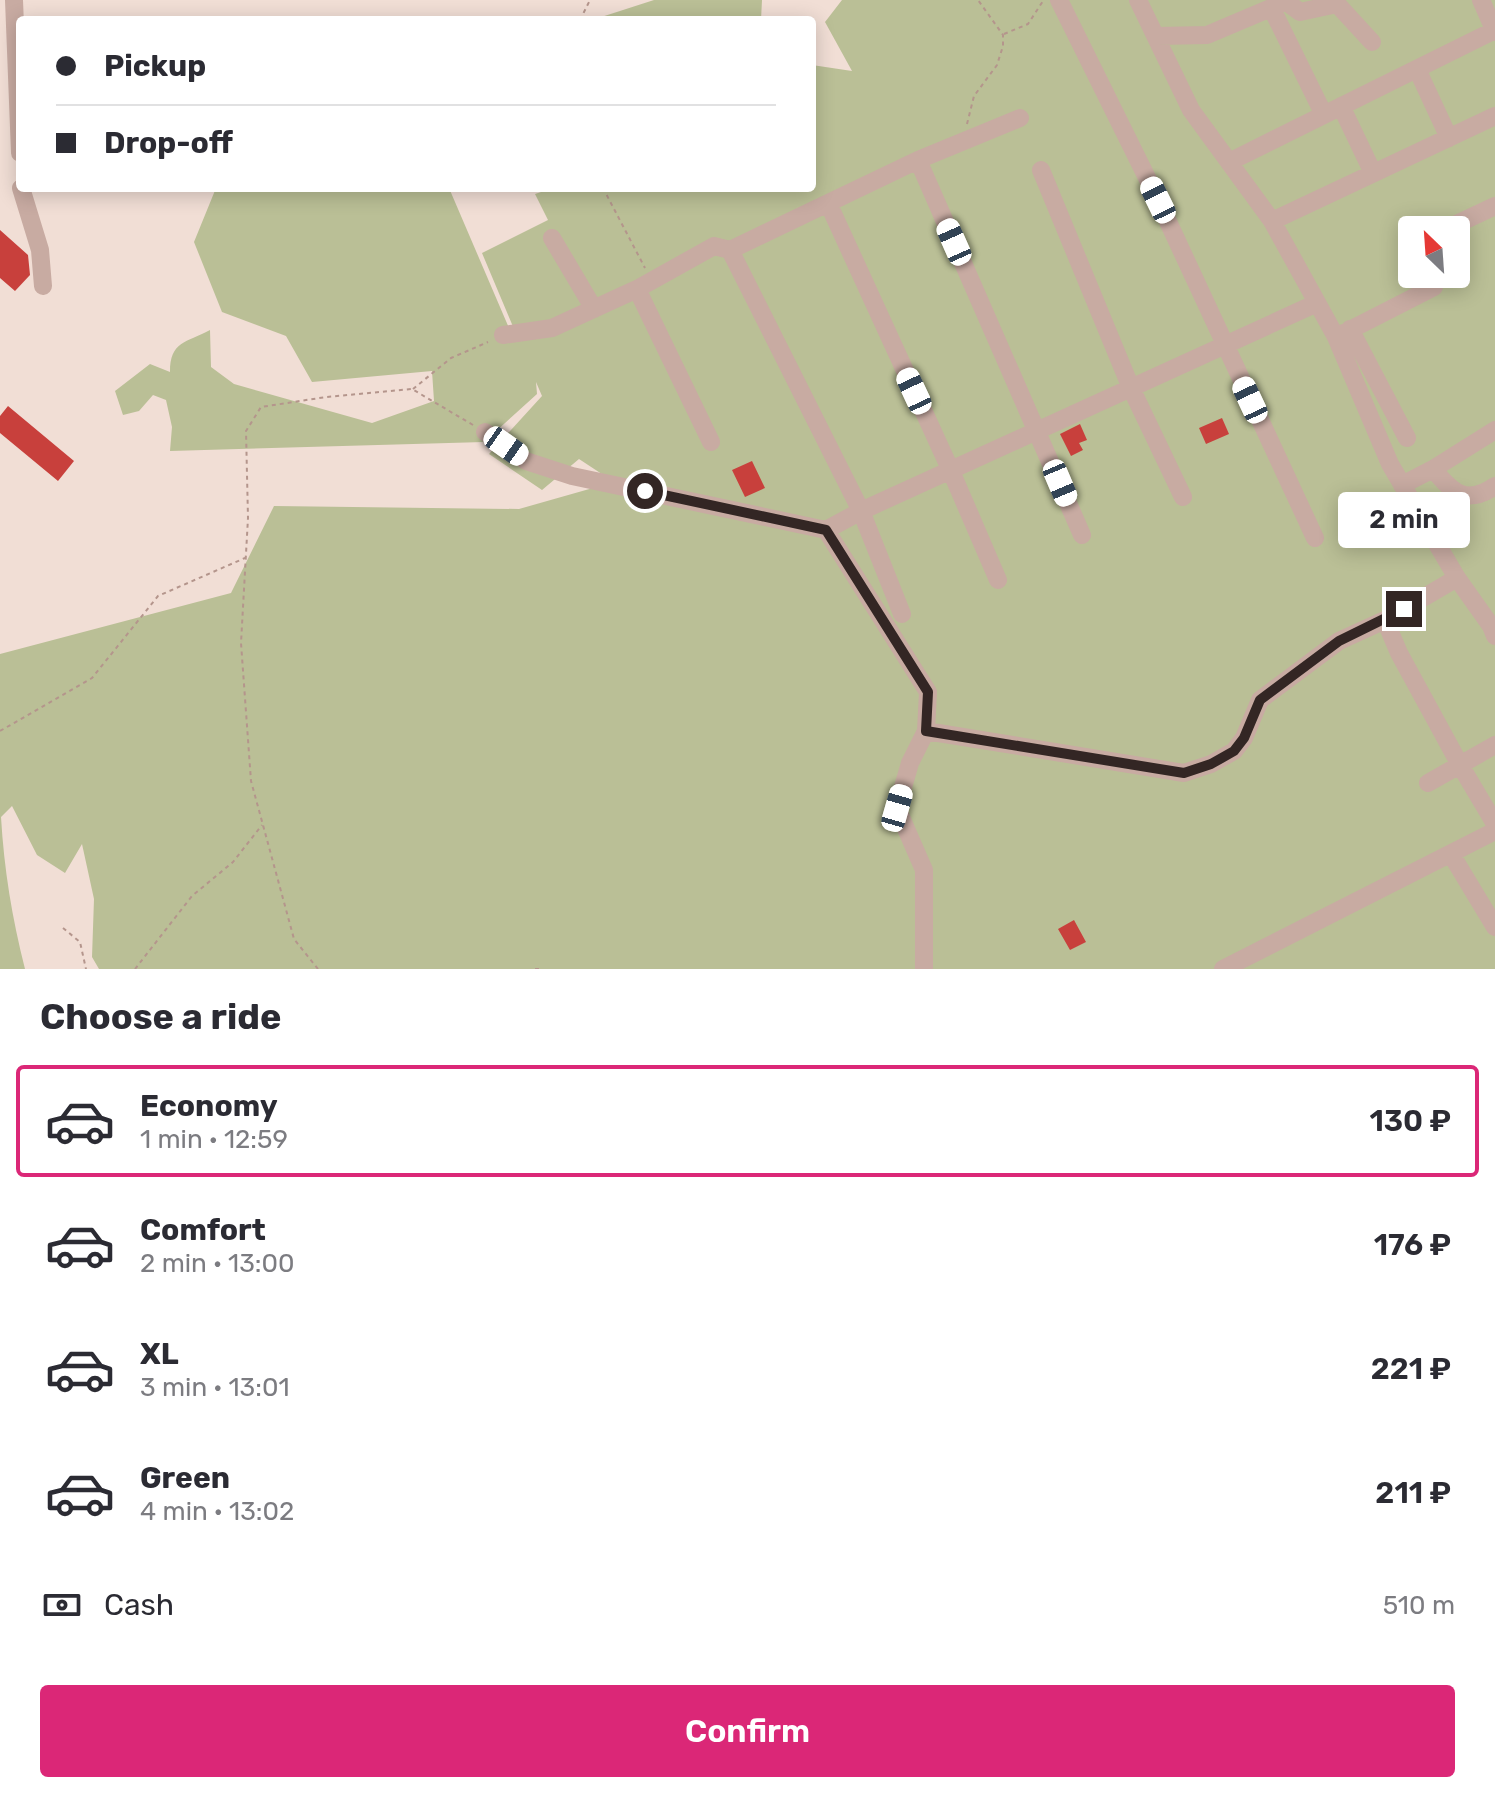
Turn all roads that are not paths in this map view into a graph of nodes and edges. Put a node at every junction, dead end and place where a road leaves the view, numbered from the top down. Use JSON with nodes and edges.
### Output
{"nodes":[{"id":1,"x":14,"y":0,"type":"edge"},
{"id":2,"x":1059,"y":0,"type":"edge"},
{"id":3,"x":1138,"y":0,"type":"edge"},
{"id":4,"x":1481,"y":0,"type":"edge"},
{"id":5,"x":1280,"y":4,"type":"edge"},
{"id":6,"x":1495,"y":31,"type":"edge"},
{"id":7,"x":1157,"y":36,"type":"junction"},
{"id":8,"x":1372,"y":42,"type":"dead end"},
{"id":9,"x":16,"y":51,"type":"edge"},
{"id":10,"x":1417,"y":69,"type":"junction"},
{"id":11,"x":1341,"y":106,"type":"junction"},
{"id":12,"x":1324,"y":115,"type":"junction"},
{"id":13,"x":1495,"y":116,"type":"edge"},
{"id":14,"x":1020,"y":118,"type":"dead end"},
{"id":15,"x":1449,"y":138,"type":"junction"},
{"id":16,"x":918,"y":160,"type":"junction"},
{"id":17,"x":1231,"y":161,"type":"junction"},
{"id":18,"x":1041,"y":170,"type":"dead end"},
{"id":19,"x":1373,"y":173,"type":"junction"},
{"id":20,"x":22,"y":192,"type":"edge"},
{"id":21,"x":829,"y":205,"type":"junction"},
{"id":22,"x":1495,"y":206,"type":"edge"},
{"id":23,"x":1470,"y":218,"type":"edge"},
{"id":24,"x":1272,"y":221,"type":"junction"},
{"id":25,"x":552,"y":238,"type":"dead end"},
{"id":26,"x":730,"y":250,"type":"junction"},
{"id":27,"x":644,"y":284,"type":"junction"},
{"id":28,"x":43,"y":286,"type":"dead end"},
{"id":29,"x":1432,"y":288,"type":"edge"},
{"id":30,"x":1317,"y":303,"type":"junction"},
{"id":31,"x":594,"y":309,"type":"junction"},
{"id":32,"x":1343,"y":333,"type":"junction"},
{"id":33,"x":503,"y":335,"type":"road end"},
{"id":34,"x":1225,"y":345,"type":"junction"},
{"id":35,"x":1131,"y":388,"type":"junction"},
{"id":36,"x":1495,"y":430,"type":"edge"},
{"id":37,"x":1037,"y":431,"type":"junction"},
{"id":38,"x":485,"y":432,"type":"road end"},
{"id":39,"x":1407,"y":438,"type":"dead end"},
{"id":40,"x":711,"y":442,"type":"dead end"},
{"id":41,"x":1433,"y":469,"type":"junction"},
{"id":42,"x":951,"y":471,"type":"junction"},
{"id":43,"x":1402,"y":485,"type":"junction"},
{"id":44,"x":1495,"y":486,"type":"edge"},
{"id":45,"x":1183,"y":497,"type":"dead end"},
{"id":46,"x":861,"y":511,"type":"junction"},
{"id":47,"x":826,"y":530,"type":"junction"},
{"id":48,"x":1082,"y":535,"type":"dead end"},
{"id":49,"x":1315,"y":538,"type":"dead end"},
{"id":50,"x":1457,"y":578,"type":"junction"},
{"id":51,"x":998,"y":580,"type":"dead end"},
{"id":52,"x":902,"y":614,"type":"dead end"},
{"id":53,"x":1385,"y":620,"type":"junction"},
{"id":54,"x":1495,"y":636,"type":"edge"},
{"id":55,"x":926,"y":731,"type":"junction"},
{"id":56,"x":1495,"y":745,"type":"edge"},
{"id":57,"x":1460,"y":765,"type":"junction"},
{"id":58,"x":1428,"y":783,"type":"dead end"},
{"id":59,"x":1495,"y":824,"type":"edge"},
{"id":60,"x":1495,"y":831,"type":"edge"},
{"id":61,"x":1451,"y":854,"type":"junction"},
{"id":62,"x":1495,"y":927,"type":"edge"},
{"id":63,"x":924,"y":969,"type":"edge"},
{"id":64,"x":1223,"y":969,"type":"edge"}],
"edges":[{"from":1,"to":9,"type":"street"},
{"from":2,"to":34,"type":"street"},
{"from":3,"to":7,"type":"street"},
{"from":4,"to":6,"type":"street"},
{"from":5,"to":7,"type":"street"},
{"from":5,"to":8,"type":"street"},
{"from":5,"to":12,"type":"street"},
{"from":6,"to":10,"type":"street"},
{"from":7,"to":17,"type":"street"},
{"from":10,"to":11,"type":"street"},
{"from":10,"to":15,"type":"street"},
{"from":11,"to":12,"type":"street"},
{"from":11,"to":19,"type":"street"},
{"from":12,"to":17,"type":"street"},
{"from":13,"to":15,"type":"street"},
{"from":14,"to":16,"type":"street"},
{"from":15,"to":19,"type":"street"},
{"from":16,"to":21,"type":"street"},
{"from":16,"to":37,"type":"street"},
{"from":17,"to":24,"type":"street"},
{"from":18,"to":35,"type":"street"},
{"from":19,"to":24,"type":"street"},
{"from":20,"to":28,"type":"street"},
{"from":21,"to":26,"type":"street"},
{"from":21,"to":42,"type":"street"},
{"from":22,"to":23,"type":"street"},
{"from":24,"to":30,"type":"street"},
{"from":25,"to":31,"type":"street"},
{"from":26,"to":27,"type":"street"},
{"from":26,"to":46,"type":"street"},
{"from":27,"to":31,"type":"street"},
{"from":27,"to":40,"type":"street"},
{"from":29,"to":32,"type":"street"},
{"from":30,"to":32,"type":"street"},
{"from":30,"to":34,"type":"street"},
{"from":31,"to":33,"type":"street"},
{"from":32,"to":39,"type":"street"},
{"from":32,"to":43,"type":"street"},
{"from":34,"to":35,"type":"street"},
{"from":34,"to":49,"type":"street"},
{"from":35,"to":37,"type":"street"},
{"from":35,"to":45,"type":"street"},
{"from":36,"to":41,"type":"street"},
{"from":37,"to":42,"type":"street"},
{"from":37,"to":48,"type":"street"},
{"from":38,"to":47,"type":"street"},
{"from":41,"to":43,"type":"street"},
{"from":41,"to":44,"type":"street"},
{"from":42,"to":46,"type":"street"},
{"from":42,"to":51,"type":"street"},
{"from":43,"to":50,"type":"street"},
{"from":46,"to":47,"type":"street"},
{"from":46,"to":52,"type":"street"},
{"from":47,"to":55,"type":"street"},
{"from":50,"to":53,"type":"street"},
{"from":50,"to":54,"type":"street"},
{"from":53,"to":55,"type":"street"},
{"from":53,"to":57,"type":"street"},
{"from":55,"to":63,"type":"street"},
{"from":56,"to":57,"type":"street"},
{"from":57,"to":58,"type":"street"},
{"from":57,"to":59,"type":"street"},
{"from":60,"to":61,"type":"street"},
{"from":61,"to":62,"type":"street"},
{"from":61,"to":64,"type":"street"}]}
